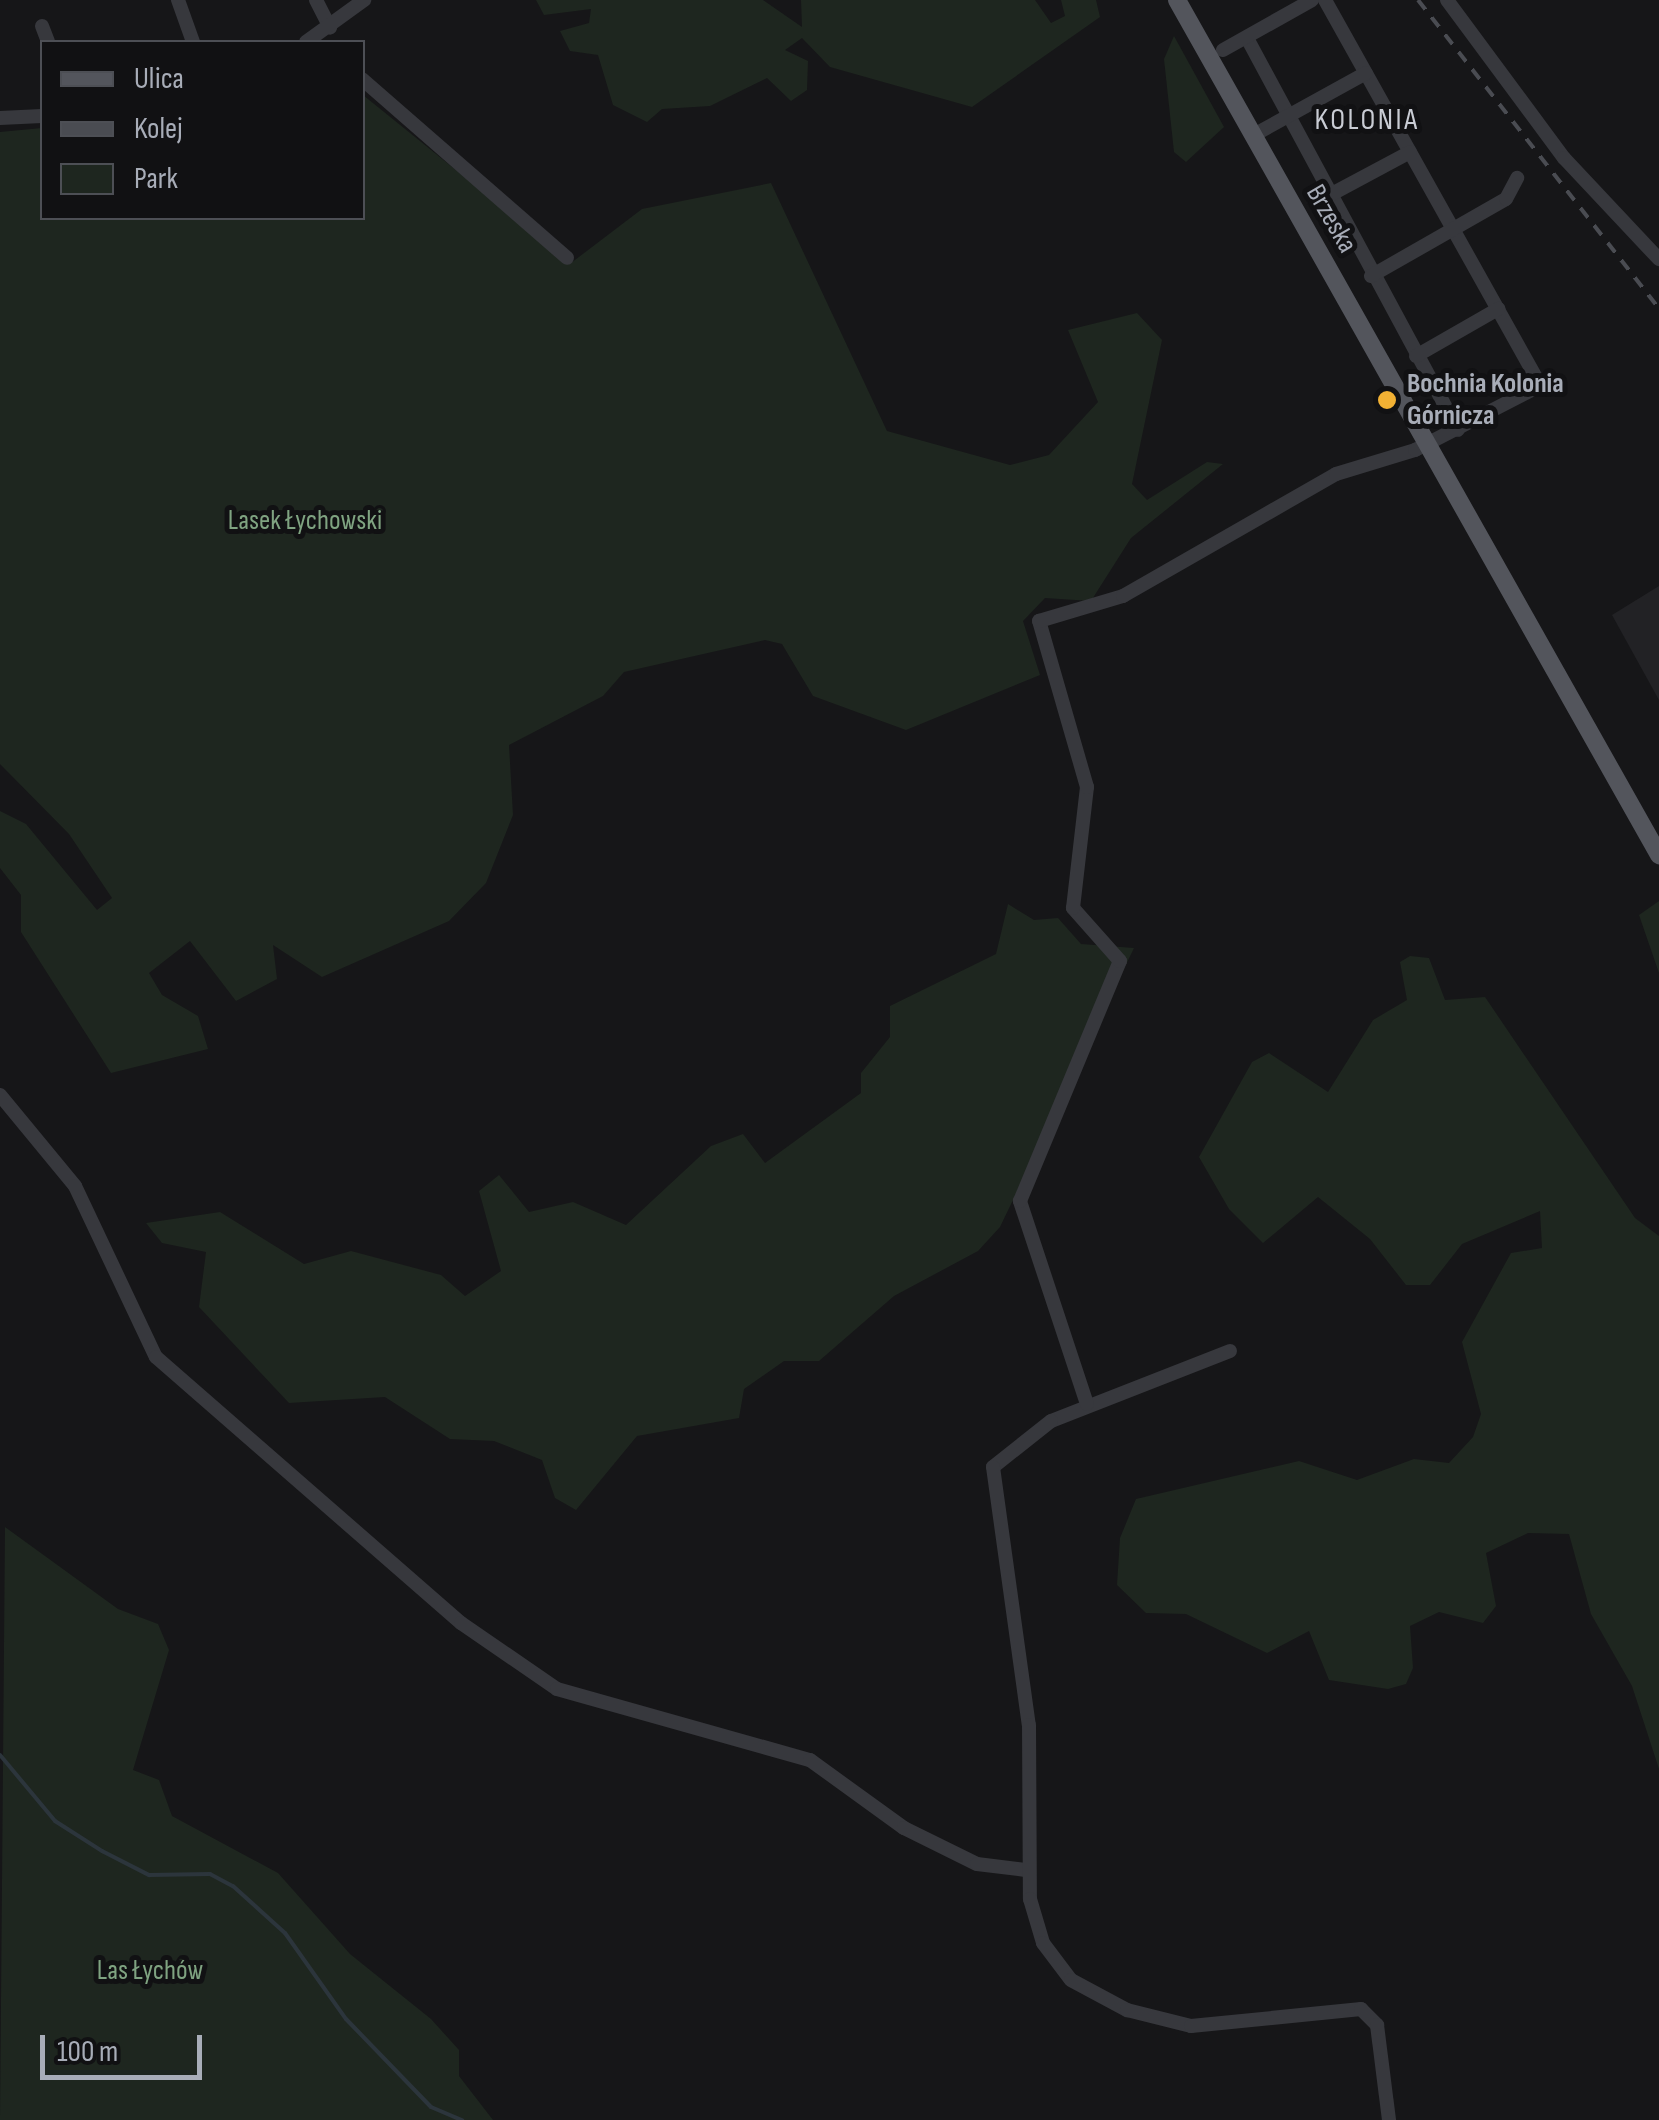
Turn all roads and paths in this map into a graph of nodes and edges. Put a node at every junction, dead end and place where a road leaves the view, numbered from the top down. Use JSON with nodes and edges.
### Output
{"nodes":[{"id":1,"x":178,"y":0,"type":"edge"},
{"id":2,"x":316,"y":0,"type":"edge"},
{"id":3,"x":364,"y":0,"type":"edge"},
{"id":4,"x":1175,"y":0,"type":"edge"},
{"id":5,"x":1312,"y":0,"type":"edge"},
{"id":6,"x":1325,"y":0,"type":"edge"},
{"id":7,"x":1448,"y":0,"type":"edge"},
{"id":8,"x":42,"y":26,"type":"dead end"},
{"id":9,"x":320,"y":38,"type":"edge"},
{"id":10,"x":1247,"y":38,"type":"junction"},
{"id":11,"x":47,"y":40,"type":"edge"},
{"id":12,"x":193,"y":40,"type":"edge"},
{"id":13,"x":1223,"y":50,"type":"dead end"},
{"id":14,"x":1366,"y":73,"type":"junction"},
{"id":15,"x":365,"y":81,"type":"edge"},
{"id":16,"x":40,"y":116,"type":"edge"},
{"id":17,"x":1286,"y":116,"type":"junction"},
{"id":18,"x":0,"y":118,"type":"edge"},
{"id":19,"x":1252,"y":136,"type":"junction"},
{"id":20,"x":1410,"y":152,"type":"junction"},
{"id":21,"x":1517,"y":178,"type":"dead end"},
{"id":22,"x":1328,"y":196,"type":"junction"},
{"id":23,"x":1453,"y":228,"type":"junction"},
{"id":24,"x":567,"y":258,"type":"dead end"},
{"id":25,"x":1659,"y":260,"type":"edge"},
{"id":26,"x":1371,"y":276,"type":"junction"},
{"id":27,"x":1498,"y":310,"type":"junction"},
{"id":28,"x":1416,"y":356,"type":"junction"},
{"id":29,"x":1458,"y":430,"type":"junction"},
{"id":30,"x":1427,"y":444,"type":"junction"},
{"id":31,"x":1654,"y":834,"type":"edge"},
{"id":32,"x":1659,"y":855,"type":"edge"},
{"id":33,"x":0,"y":1095,"type":"edge"},
{"id":34,"x":1230,"y":1350,"type":"dead end"},
{"id":35,"x":1087,"y":1404,"type":"junction"},
{"id":36,"x":1026,"y":1870,"type":"junction"},
{"id":37,"x":1389,"y":2120,"type":"edge"}],
"edges":[{"from":1,"to":12,"type":"street"},
{"from":2,"to":9,"type":"street"},
{"from":3,"to":9,"type":"street"},
{"from":4,"to":19,"type":"main road","name":"Brzeska"},
{"from":5,"to":10,"type":"street"},
{"from":6,"to":14,"type":"street"},
{"from":7,"to":25,"type":"street"},
{"from":8,"to":11,"type":"street"},
{"from":10,"to":13,"type":"street"},
{"from":10,"to":17,"type":"street"},
{"from":14,"to":17,"type":"street"},
{"from":14,"to":20,"type":"street"},
{"from":15,"to":24,"type":"street"},
{"from":16,"to":18,"type":"street"},
{"from":17,"to":19,"type":"street"},
{"from":17,"to":22,"type":"street"},
{"from":19,"to":30,"type":"main road","name":"Brzeska"},
{"from":20,"to":22,"type":"street"},
{"from":20,"to":23,"type":"street"},
{"from":21,"to":23,"type":"street"},
{"from":22,"to":26,"type":"street"},
{"from":23,"to":26,"type":"street"},
{"from":23,"to":27,"type":"street"},
{"from":26,"to":28,"type":"street"},
{"from":27,"to":28,"type":"street"},
{"from":27,"to":29,"type":"street"},
{"from":28,"to":29,"type":"street"},
{"from":29,"to":30,"type":"street"},
{"from":30,"to":31,"type":"main road","name":"Brzeska"},
{"from":30,"to":35,"type":"street"},
{"from":31,"to":32,"type":"main road","name":"Brzeska"},
{"from":33,"to":36,"type":"street"},
{"from":34,"to":35,"type":"street"},
{"from":35,"to":36,"type":"street"},
{"from":36,"to":37,"type":"street"}]}
